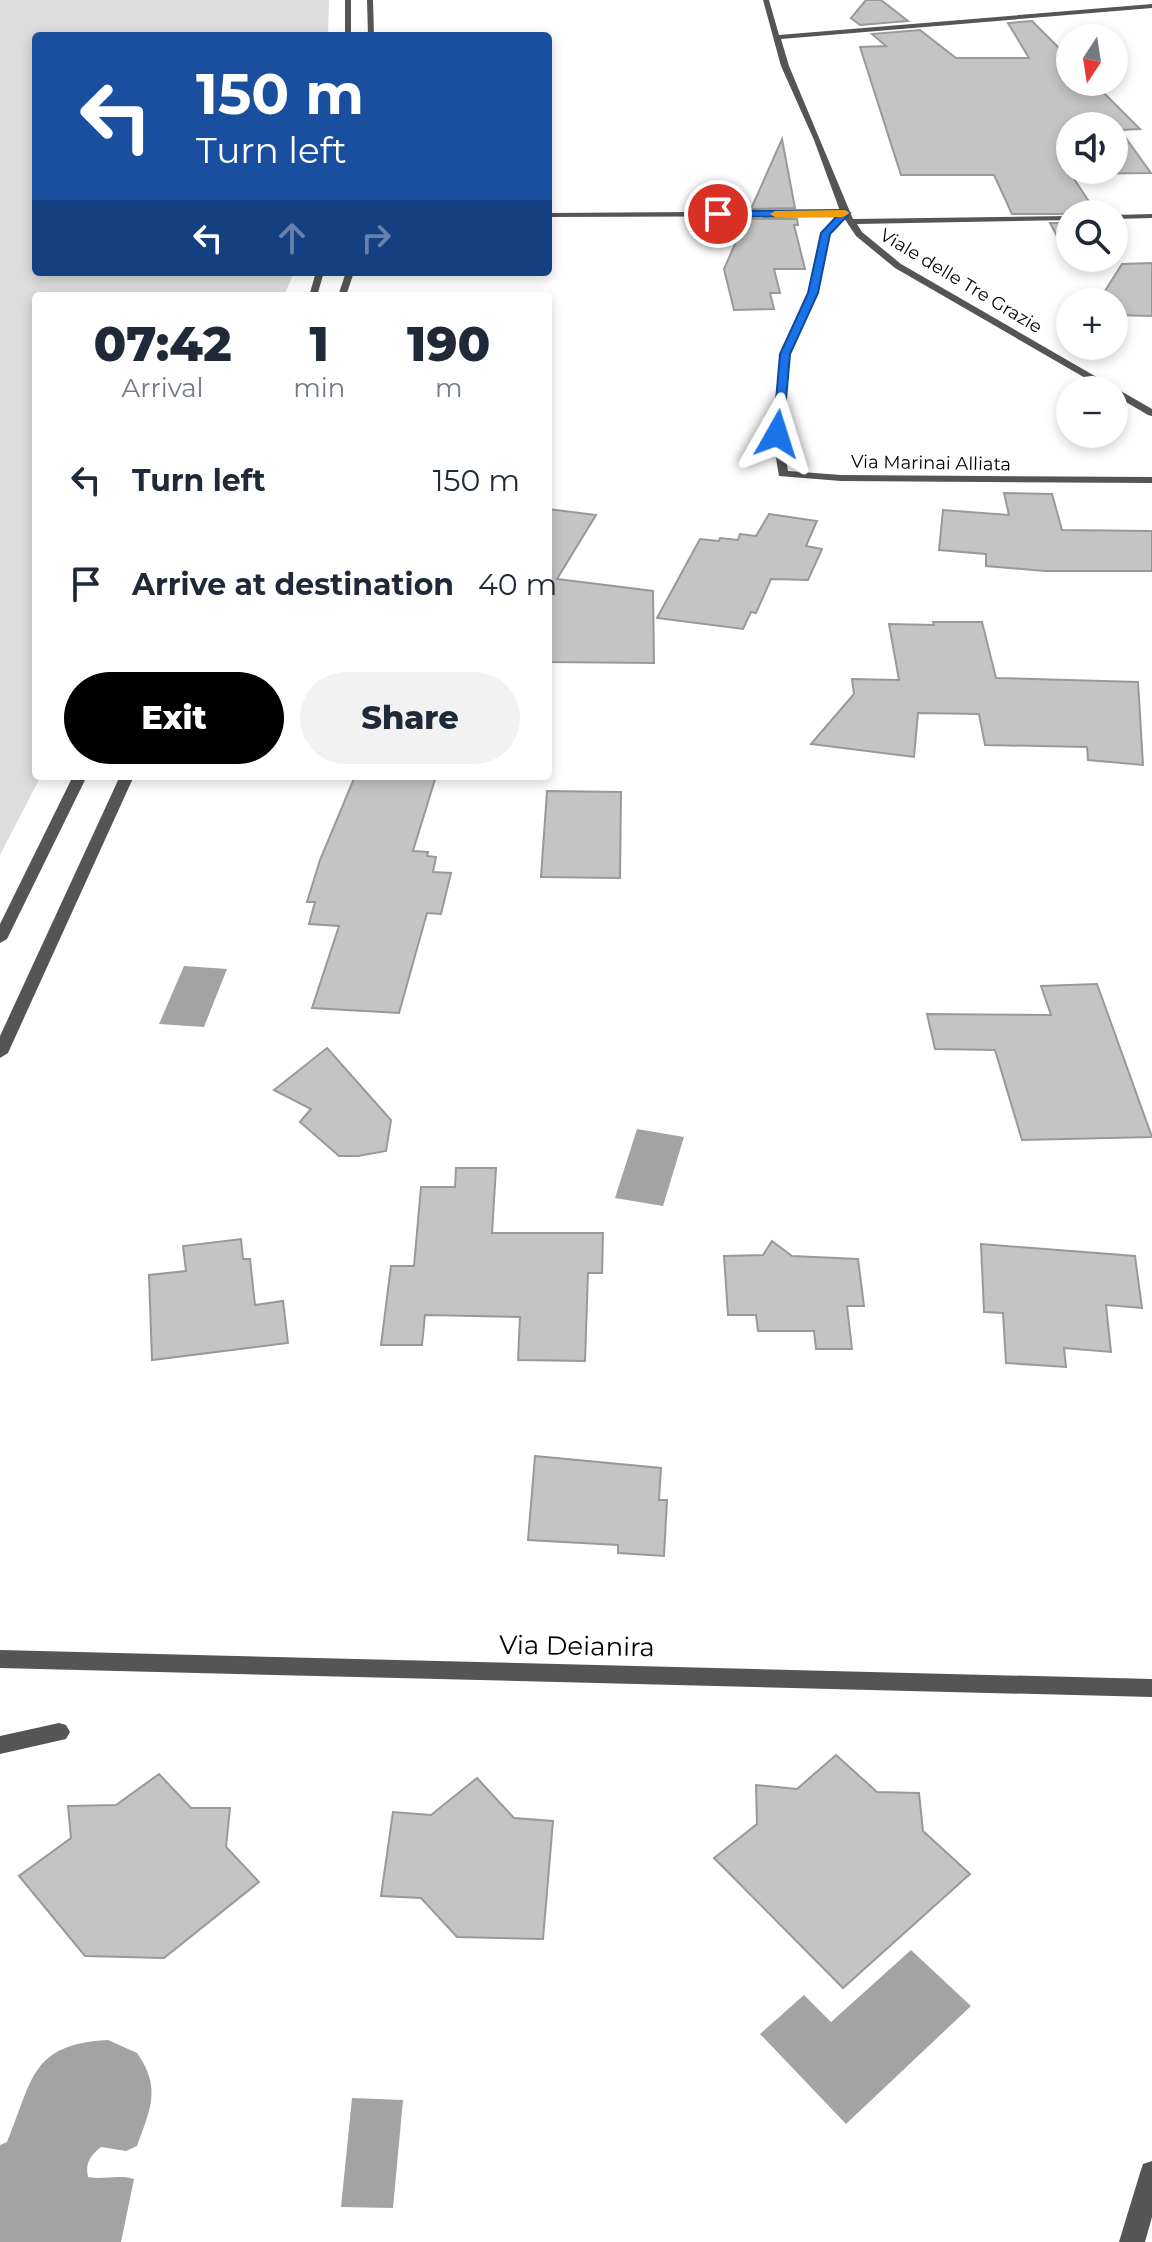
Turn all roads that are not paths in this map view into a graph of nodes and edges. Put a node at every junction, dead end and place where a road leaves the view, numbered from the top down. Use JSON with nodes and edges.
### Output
{"nodes":[{"id":1,"x":348,"y":0,"type":"edge"},
{"id":2,"x":370,"y":0,"type":"edge"},
{"id":3,"x":766,"y":0,"type":"edge"},
{"id":4,"x":1152,"y":6,"type":"edge"},
{"id":5,"x":348,"y":32,"type":"edge"},
{"id":6,"x":371,"y":32,"type":"edge"},
{"id":7,"x":776,"y":37,"type":"junction"},
{"id":8,"x":552,"y":215,"type":"edge"},
{"id":9,"x":1152,"y":216,"type":"edge"},
{"id":10,"x":848,"y":217,"type":"junction"},
{"id":11,"x":1128,"y":217,"type":"edge"},
{"id":12,"x":1056,"y":218,"type":"edge"},
{"id":13,"x":1090,"y":376,"type":"edge"},
{"id":14,"x":1128,"y":398,"type":"edge"},
{"id":15,"x":1152,"y":413,"type":"edge"},
{"id":16,"x":1152,"y":480,"type":"edge"},
{"id":17,"x":78,"y":780,"type":"edge"},
{"id":18,"x":125,"y":780,"type":"edge"},
{"id":19,"x":0,"y":939,"type":"edge"},
{"id":20,"x":0,"y":1053,"type":"edge"},
{"id":21,"x":0,"y":1659,"type":"edge"},
{"id":22,"x":1152,"y":1688,"type":"edge"},
{"id":23,"x":59,"y":1732,"type":"dead end"},
{"id":24,"x":0,"y":1745,"type":"edge"},
{"id":25,"x":1152,"y":2173,"type":"edge"},
{"id":26,"x":1132,"y":2242,"type":"edge"}],
"edges":[{"from":1,"to":5,"type":"street"},
{"from":2,"to":6,"type":"street"},
{"from":3,"to":7,"type":"street"},
{"from":4,"to":7,"type":"street"},
{"from":7,"to":10,"type":"street"},
{"from":8,"to":10,"type":"street"},
{"from":9,"to":11,"type":"street"},
{"from":10,"to":12,"type":"street"},
{"from":10,"to":13,"type":"street","name":"Viale delle Tre Grazie"},
{"from":10,"to":16,"type":"street","name":"Via Marinai Alliata"},
{"from":14,"to":15,"type":"street","name":"Viale delle Tre Grazie"},
{"from":17,"to":19,"type":"street"},
{"from":18,"to":20,"type":"street"},
{"from":21,"to":22,"type":"street","name":"Via Deianira"},
{"from":23,"to":24,"type":"street"},
{"from":25,"to":26,"type":"street"}]}
